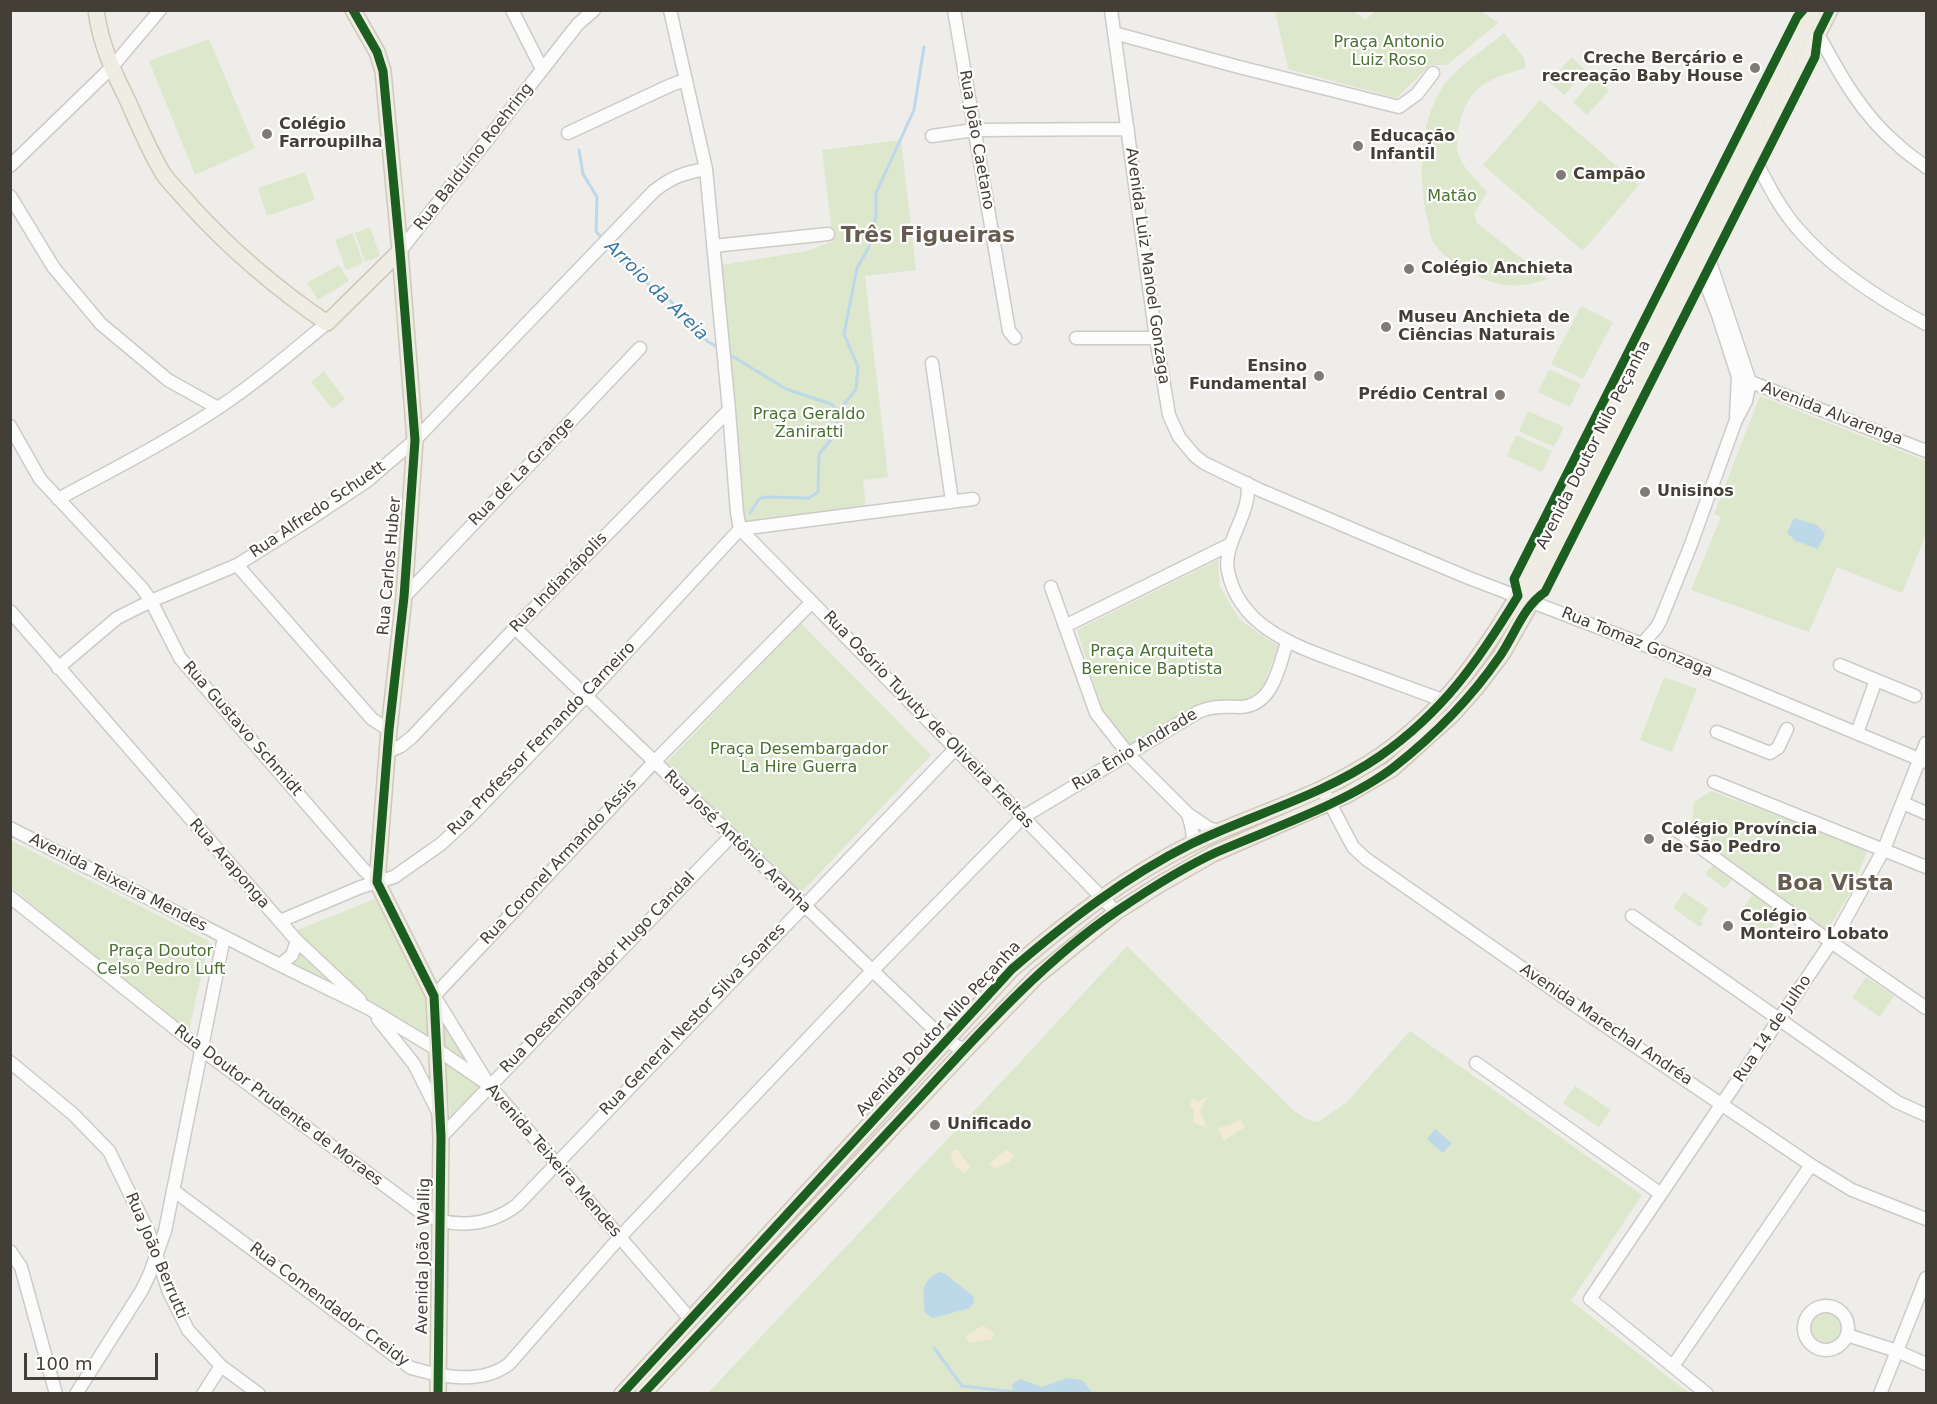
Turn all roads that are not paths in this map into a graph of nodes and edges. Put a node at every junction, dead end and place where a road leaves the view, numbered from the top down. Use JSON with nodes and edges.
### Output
{"nodes":[{"id":1,"x":96,"y":10,"type":"edge"},
{"id":2,"x":160,"y":10,"type":"edge"},
{"id":3,"x":353,"y":10,"type":"edge"},
{"id":4,"x":512,"y":10,"type":"edge"},
{"id":5,"x":594,"y":10,"type":"edge"},
{"id":6,"x":670,"y":10,"type":"edge"},
{"id":7,"x":954,"y":10,"type":"edge"},
{"id":8,"x":1111,"y":10,"type":"edge"},
{"id":9,"x":1814,"y":10,"type":"edge"},
{"id":10,"x":1830,"y":10,"type":"edge"},
{"id":11,"x":1114,"y":33,"type":"junction"},
{"id":12,"x":1818,"y":34,"type":"junction"},
{"id":13,"x":534,"y":52,"type":"junction"},
{"id":14,"x":112,"y":67,"type":"junction"},
{"id":15,"x":542,"y":69,"type":"junction"},
{"id":16,"x":1433,"y":73,"type":"dead end"},
{"id":17,"x":686,"y":80,"type":"junction"},
{"id":18,"x":532,"y":83,"type":"junction"},
{"id":19,"x":1128,"y":129,"type":"junction"},
{"id":20,"x":975,"y":130,"type":"junction"},
{"id":21,"x":568,"y":133,"type":"dead end"},
{"id":22,"x":932,"y":136,"type":"dead end"},
{"id":23,"x":1755,"y":159,"type":"junction"},
{"id":24,"x":10,"y":166,"type":"edge"},
{"id":25,"x":1926,"y":167,"type":"edge"},
{"id":26,"x":706,"y":170,"type":"junction"},
{"id":27,"x":10,"y":196,"type":"edge"},
{"id":28,"x":828,"y":234,"type":"dead end"},
{"id":29,"x":714,"y":246,"type":"junction"},
{"id":30,"x":400,"y":251,"type":"junction"},
{"id":31,"x":1707,"y":253,"type":"junction"},
{"id":32,"x":1695,"y":277,"type":"junction"},
{"id":33,"x":1676,"y":284,"type":"junction"},
{"id":34,"x":1717,"y":312,"type":"junction"},
{"id":35,"x":1730,"y":320,"type":"junction"},
{"id":36,"x":327,"y":323,"type":"junction"},
{"id":37,"x":1926,"y":324,"type":"edge"},
{"id":38,"x":1015,"y":338,"type":"dead end"},
{"id":39,"x":1076,"y":338,"type":"dead end"},
{"id":40,"x":1156,"y":338,"type":"junction"},
{"id":41,"x":640,"y":348,"type":"dead end"},
{"id":42,"x":932,"y":363,"type":"dead end"},
{"id":43,"x":1744,"y":380,"type":"junction"},
{"id":44,"x":218,"y":408,"type":"junction"},
{"id":45,"x":729,"y":410,"type":"junction"},
{"id":46,"x":10,"y":426,"type":"edge"},
{"id":47,"x":415,"y":440,"type":"junction"},
{"id":48,"x":1926,"y":451,"type":"edge"},
{"id":49,"x":1235,"y":477,"type":"junction"},
{"id":50,"x":1246,"y":483,"type":"junction"},
{"id":51,"x":1260,"y":490,"type":"junction"},
{"id":52,"x":58,"y":499,"type":"junction"},
{"id":53,"x":973,"y":499,"type":"dead end"},
{"id":54,"x":952,"y":501,"type":"junction"},
{"id":55,"x":1240,"y":519,"type":"junction"},
{"id":56,"x":740,"y":529,"type":"junction"},
{"id":57,"x":1231,"y":544,"type":"junction"},
{"id":58,"x":237,"y":565,"type":"junction"},
{"id":59,"x":1051,"y":587,"type":"dead end"},
{"id":60,"x":404,"y":597,"type":"junction"},
{"id":61,"x":1525,"y":598,"type":"junction"},
{"id":62,"x":151,"y":601,"type":"junction"},
{"id":63,"x":812,"y":602,"type":"junction"},
{"id":64,"x":10,"y":612,"type":"edge"},
{"id":65,"x":1065,"y":626,"type":"junction"},
{"id":66,"x":515,"y":628,"type":"junction"},
{"id":67,"x":1287,"y":642,"type":"junction"},
{"id":68,"x":1642,"y":644,"type":"junction"},
{"id":69,"x":1840,"y":665,"type":"dead end"},
{"id":70,"x":58,"y":668,"type":"junction"},
{"id":71,"x":1876,"y":680,"type":"junction"},
{"id":72,"x":586,"y":696,"type":"junction"},
{"id":73,"x":1916,"y":696,"type":"dead end"},
{"id":74,"x":1445,"y":701,"type":"junction"},
{"id":75,"x":1795,"y":708,"type":"junction"},
{"id":76,"x":389,"y":730,"type":"junction"},
{"id":77,"x":1717,"y":732,"type":"dead end"},
{"id":78,"x":1857,"y":733,"type":"junction"},
{"id":79,"x":1151,"y":741,"type":"junction"},
{"id":80,"x":1926,"y":743,"type":"edge"},
{"id":81,"x":956,"y":748,"type":"junction"},
{"id":82,"x":387,"y":752,"type":"junction"},
{"id":83,"x":1129,"y":755,"type":"junction"},
{"id":84,"x":1923,"y":761,"type":"edge"},
{"id":85,"x":654,"y":762,"type":"junction"},
{"id":86,"x":1145,"y":771,"type":"junction"},
{"id":87,"x":1714,"y":782,"type":"dead end"},
{"id":88,"x":1322,"y":788,"type":"junction"},
{"id":89,"x":1330,"y":803,"type":"junction"},
{"id":90,"x":1903,"y":803,"type":"junction"},
{"id":91,"x":1188,"y":813,"type":"junction"},
{"id":92,"x":1926,"y":813,"type":"edge"},
{"id":93,"x":1023,"y":817,"type":"junction"},
{"id":94,"x":10,"y":828,"type":"edge"},
{"id":95,"x":1676,"y":830,"type":"dead end"},
{"id":96,"x":1222,"y":831,"type":"junction"},
{"id":97,"x":731,"y":836,"type":"junction"},
{"id":98,"x":1193,"y":843,"type":"junction"},
{"id":99,"x":1884,"y":849,"type":"junction"},
{"id":100,"x":1926,"y":867,"type":"edge"},
{"id":101,"x":377,"y":882,"type":"junction"},
{"id":102,"x":10,"y":897,"type":"edge"},
{"id":103,"x":1102,"y":897,"type":"junction"},
{"id":104,"x":803,"y":905,"type":"junction"},
{"id":105,"x":1116,"y":912,"type":"junction"},
{"id":106,"x":1632,"y":916,"type":"dead end"},
{"id":107,"x":279,"y":921,"type":"junction"},
{"id":108,"x":224,"y":937,"type":"junction"},
{"id":109,"x":297,"y":941,"type":"junction"},
{"id":110,"x":1831,"y":942,"type":"junction"},
{"id":111,"x":280,"y":965,"type":"junction"},
{"id":112,"x":872,"y":971,"type":"junction"},
{"id":113,"x":434,"y":996,"type":"junction"},
{"id":114,"x":368,"y":1008,"type":"junction"},
{"id":115,"x":1926,"y":1008,"type":"edge"},
{"id":116,"x":1779,"y":1019,"type":"junction"},
{"id":117,"x":946,"y":1041,"type":"junction"},
{"id":118,"x":202,"y":1050,"type":"junction"},
{"id":119,"x":438,"y":1050,"type":"junction"},
{"id":120,"x":964,"y":1050,"type":"junction"},
{"id":121,"x":10,"y":1062,"type":"edge"},
{"id":122,"x":1476,"y":1063,"type":"dead end"},
{"id":123,"x":489,"y":1085,"type":"junction"},
{"id":124,"x":1722,"y":1105,"type":"junction"},
{"id":125,"x":1926,"y":1115,"type":"edge"},
{"id":126,"x":441,"y":1119,"type":"junction"},
{"id":127,"x":441,"y":1137,"type":"junction"},
{"id":128,"x":556,"y":1163,"type":"junction"},
{"id":129,"x":1811,"y":1165,"type":"junction"},
{"id":130,"x":174,"y":1190,"type":"junction"},
{"id":131,"x":1661,"y":1194,"type":"junction"},
{"id":132,"x":1926,"y":1219,"type":"edge"},
{"id":133,"x":441,"y":1222,"type":"junction"},
{"id":134,"x":620,"y":1237,"type":"junction"},
{"id":135,"x":10,"y":1251,"type":"edge"},
{"id":136,"x":157,"y":1255,"type":"junction"},
{"id":137,"x":1926,"y":1278,"type":"edge"},
{"id":138,"x":691,"y":1320,"type":"junction"},
{"id":139,"x":1847,"y":1335,"type":"dead end"},
{"id":140,"x":686,"y":1348,"type":"junction"},
{"id":141,"x":1897,"y":1352,"type":"junction"},
{"id":142,"x":1926,"y":1364,"type":"edge"},
{"id":143,"x":221,"y":1366,"type":"junction"},
{"id":144,"x":1673,"y":1366,"type":"junction"},
{"id":145,"x":437,"y":1375,"type":"junction"},
{"id":146,"x":56,"y":1394,"type":"edge"},
{"id":147,"x":76,"y":1394,"type":"edge"},
{"id":148,"x":203,"y":1394,"type":"edge"},
{"id":149,"x":259,"y":1394,"type":"edge"},
{"id":150,"x":438,"y":1394,"type":"edge"},
{"id":151,"x":622,"y":1394,"type":"edge"},
{"id":152,"x":643,"y":1394,"type":"edge"},
{"id":153,"x":1707,"y":1394,"type":"edge"},
{"id":154,"x":1880,"y":1394,"type":"edge"}],
"edges":[{"from":1,"to":14,"type":"main road"},
{"from":2,"to":14,"type":"street"},
{"from":3,"to":30,"type":"main road","name":"Rua Carlos Huber"},
{"from":4,"to":13,"type":"street"},
{"from":5,"to":15,"type":"street","name":"Rua Balduíno Roehring"},
{"from":6,"to":17,"type":"street"},
{"from":7,"to":20,"type":"street","name":"Rua João Caetano"},
{"from":8,"to":11,"type":"street","name":"Avenida Luiz Manoel Gonzaga"},
{"from":9,"to":33,"type":"main road","name":"Avenida Doutor Nilo Peçanha"},
{"from":10,"to":12,"type":"main road","name":"Avenida Doutor Nilo Peçanha"},
{"from":11,"to":16,"type":"street"},
{"from":11,"to":19,"type":"street","name":"Avenida Luiz Manoel Gonzaga"},
{"from":12,"to":23,"type":"main road","name":"Avenida Doutor Nilo Peçanha"},
{"from":12,"to":25,"type":"street"},
{"from":13,"to":15,"type":"street"},
{"from":13,"to":18,"type":"street"},
{"from":14,"to":24,"type":"street"},
{"from":14,"to":36,"type":"main road"},
{"from":15,"to":18,"type":"street","name":"Rua Balduíno Roehring"},
{"from":17,"to":21,"type":"street"},
{"from":17,"to":26,"type":"street"},
{"from":18,"to":30,"type":"street","name":"Rua Balduíno Roehring"},
{"from":19,"to":20,"type":"street"},
{"from":19,"to":40,"type":"street","name":"Avenida Luiz Manoel Gonzaga"},
{"from":20,"to":22,"type":"street"},
{"from":20,"to":38,"type":"street","name":"Rua João Caetano"},
{"from":23,"to":31,"type":"main road","name":"Avenida Doutor Nilo Peçanha"},
{"from":23,"to":37,"type":"street"},
{"from":26,"to":29,"type":"street"},
{"from":26,"to":47,"type":"street","name":"Rua Alfredo Schuett"},
{"from":27,"to":44,"type":"street"},
{"from":28,"to":29,"type":"street"},
{"from":29,"to":45,"type":"street"},
{"from":30,"to":36,"type":"main road","name":"Rua Balduíno Roehring"},
{"from":30,"to":47,"type":"main road","name":"Rua Carlos Huber"},
{"from":31,"to":32,"type":"main road","name":"Avenida Doutor Nilo Peçanha"},
{"from":31,"to":35,"type":"street"},
{"from":32,"to":33,"type":"street"},
{"from":32,"to":34,"type":"street"},
{"from":32,"to":61,"type":"main road","name":"Avenida Doutor Nilo Peçanha"},
{"from":33,"to":61,"type":"main road","name":"Avenida Doutor Nilo Peçanha"},
{"from":34,"to":35,"type":"street"},
{"from":34,"to":43,"type":"street"},
{"from":35,"to":43,"type":"street"},
{"from":36,"to":44,"type":"street","name":"Rua Balduíno Roehring"},
{"from":39,"to":40,"type":"street"},
{"from":40,"to":49,"type":"street","name":"Avenida Luiz Manoel Gonzaga"},
{"from":41,"to":60,"type":"street","name":"Rua de La Grange"},
{"from":42,"to":54,"type":"street"},
{"from":43,"to":48,"type":"street","name":"Avenida Alvarenga"},
{"from":43,"to":68,"type":"street"},
{"from":44,"to":52,"type":"street","name":"Rua Balduíno Roehring"},
{"from":45,"to":56,"type":"street"},
{"from":45,"to":66,"type":"street","name":"Rua Indianápolis"},
{"from":46,"to":52,"type":"street","name":"Rua Gustavo Schmidt"},
{"from":47,"to":58,"type":"street","name":"Rua Alfredo Schuett"},
{"from":47,"to":60,"type":"main road","name":"Rua Carlos Huber"},
{"from":49,"to":50,"type":"street","name":"Avenida Luiz Manoel Gonzaga"},
{"from":49,"to":55,"type":"street"},
{"from":50,"to":51,"type":"street","name":"Rua Tomaz Gonzaga"},
{"from":50,"to":55,"type":"street"},
{"from":51,"to":55,"type":"street"},
{"from":51,"to":61,"type":"street","name":"Rua Tomaz Gonzaga"},
{"from":52,"to":62,"type":"street","name":"Rua Gustavo Schmidt"},
{"from":53,"to":54,"type":"street"},
{"from":54,"to":56,"type":"street"},
{"from":55,"to":57,"type":"street"},
{"from":56,"to":63,"type":"street","name":"Rua Osório Tuyuty de Oliveira Freitas"},
{"from":56,"to":72,"type":"street","name":"Rua Professor Fernando Carneiro"},
{"from":57,"to":65,"type":"street"},
{"from":57,"to":67,"type":"street"},
{"from":58,"to":62,"type":"street","name":"Rua Alfredo Schuett"},
{"from":58,"to":76,"type":"street"},
{"from":59,"to":65,"type":"street"},
{"from":60,"to":76,"type":"main road","name":"Rua Carlos Huber"},
{"from":61,"to":68,"type":"street","name":"Rua Tomaz Gonzaga"},
{"from":61,"to":74,"type":"main road","name":"Avenida Doutor Nilo Peçanha"},
{"from":61,"to":89,"type":"main road","name":"Avenida Doutor Nilo Peçanha"},
{"from":62,"to":70,"type":"street","name":"Rua Alfredo Schuett"},
{"from":62,"to":101,"type":"street","name":"Rua Gustavo Schmidt"},
{"from":63,"to":81,"type":"street","name":"Rua Osório Tuyuty de Oliveira Freitas"},
{"from":63,"to":85,"type":"street","name":"Rua Coronel Armando Assis"},
{"from":64,"to":70,"type":"street","name":"Rua Araponga"},
{"from":65,"to":83,"type":"street"},
{"from":66,"to":72,"type":"street","name":"Rua José Antônio Aranha"},
{"from":66,"to":82,"type":"street","name":"Rua Indianápolis"},
{"from":67,"to":74,"type":"street"},
{"from":67,"to":79,"type":"street","name":"Rua Ênio Andrade"},
{"from":68,"to":75,"type":"street","name":"Rua Tomaz Gonzaga"},
{"from":69,"to":71,"type":"street"},
{"from":70,"to":107,"type":"street","name":"Rua Araponga"},
{"from":71,"to":73,"type":"street"},
{"from":71,"to":78,"type":"street"},
{"from":72,"to":85,"type":"street","name":"Rua José Antônio Aranha"},
{"from":72,"to":101,"type":"street","name":"Rua Professor Fernando Carneiro"},
{"from":74,"to":88,"type":"main road","name":"Avenida Doutor Nilo Peçanha"},
{"from":75,"to":77,"type":"street"},
{"from":75,"to":78,"type":"street","name":"Rua Tomaz Gonzaga"},
{"from":76,"to":82,"type":"main road","name":"Rua Carlos Huber"},
{"from":78,"to":84,"type":"street","name":"Rua Tomaz Gonzaga"},
{"from":79,"to":83,"type":"street","name":"Rua Ênio Andrade"},
{"from":79,"to":86,"type":"street"},
{"from":80,"to":84,"type":"street","name":"Rua 14 de Julho"},
{"from":81,"to":93,"type":"street","name":"Rua Osório Tuyuty de Oliveira Freitas"},
{"from":81,"to":104,"type":"street","name":"Rua General Nestor Silva Soares"},
{"from":82,"to":101,"type":"main road","name":"Rua Carlos Huber"},
{"from":83,"to":86,"type":"street"},
{"from":83,"to":93,"type":"street","name":"Rua Ênio Andrade"},
{"from":84,"to":90,"type":"street","name":"Rua 14 de Julho"},
{"from":85,"to":97,"type":"street","name":"Rua José Antônio Aranha"},
{"from":85,"to":113,"type":"street","name":"Rua Coronel Armando Assis"},
{"from":86,"to":91,"type":"street"},
{"from":87,"to":99,"type":"street"},
{"from":88,"to":89,"type":"street","name":"Avenida Marechal Andréa"},
{"from":88,"to":96,"type":"main road","name":"Avenida Doutor Nilo Peçanha"},
{"from":89,"to":105,"type":"main road","name":"Avenida Doutor Nilo Peçanha"},
{"from":89,"to":124,"type":"street","name":"Avenida Marechal Andréa"},
{"from":90,"to":92,"type":"street"},
{"from":90,"to":99,"type":"street","name":"Rua 14 de Julho"},
{"from":91,"to":96,"type":"street"},
{"from":91,"to":98,"type":"street"},
{"from":93,"to":103,"type":"street","name":"Rua Osório Tuyuty de Oliveira Freitas"},
{"from":93,"to":112,"type":"street","name":"Rua Ênio Andrade"},
{"from":94,"to":108,"type":"street","name":"Avenida Teixeira Mendes"},
{"from":95,"to":110,"type":"street"},
{"from":96,"to":98,"type":"main road","name":"Avenida Doutor Nilo Peçanha"},
{"from":97,"to":104,"type":"street","name":"Rua José Antônio Aranha"},
{"from":97,"to":123,"type":"street","name":"Rua Desembargador Hugo Candal"},
{"from":98,"to":103,"type":"main road","name":"Avenida Doutor Nilo Peçanha"},
{"from":99,"to":100,"type":"street"},
{"from":99,"to":110,"type":"street","name":"Rua 14 de Julho"},
{"from":101,"to":107,"type":"street","name":"Rua Professor Fernando Carneiro"},
{"from":101,"to":113,"type":"main road"},
{"from":102,"to":118,"type":"street","name":"Rua Doutor Prudente de Moraes"},
{"from":103,"to":105,"type":"street","name":"Rua Osório Tuyuty de Oliveira Freitas"},
{"from":103,"to":117,"type":"main road","name":"Avenida Doutor Nilo Peçanha"},
{"from":104,"to":112,"type":"street","name":"Rua José Antônio Aranha"},
{"from":104,"to":128,"type":"street","name":"Rua General Nestor Silva Soares"},
{"from":105,"to":120,"type":"main road","name":"Avenida Doutor Nilo Peçanha"},
{"from":106,"to":116,"type":"street"},
{"from":107,"to":109,"type":"street","name":"Rua Araponga"},
{"from":108,"to":111,"type":"street","name":"Avenida Teixeira Mendes"},
{"from":108,"to":118,"type":"street"},
{"from":109,"to":111,"type":"street"},
{"from":109,"to":114,"type":"street","name":"Rua Araponga"},
{"from":110,"to":115,"type":"street"},
{"from":110,"to":116,"type":"street","name":"Rua 14 de Julho"},
{"from":111,"to":114,"type":"street","name":"Avenida Teixeira Mendes"},
{"from":112,"to":117,"type":"street","name":"Rua José Antônio Aranha"},
{"from":112,"to":134,"type":"street","name":"Rua Comendador Creidy"},
{"from":113,"to":119,"type":"main road"},
{"from":113,"to":123,"type":"street"},
{"from":114,"to":119,"type":"street","name":"Avenida Teixeira Mendes"},
{"from":114,"to":126,"type":"street","name":"Rua Araponga"},
{"from":116,"to":124,"type":"street","name":"Rua 14 de Julho"},
{"from":116,"to":125,"type":"street"},
{"from":117,"to":120,"type":"street","name":"Rua José Antônio Aranha"},
{"from":117,"to":138,"type":"main road","name":"Avenida Doutor Nilo Peçanha"},
{"from":118,"to":130,"type":"street"},
{"from":118,"to":133,"type":"street","name":"Rua Doutor Prudente de Moraes"},
{"from":119,"to":123,"type":"street","name":"Avenida Teixeira Mendes"},
{"from":119,"to":126,"type":"main road"},
{"from":120,"to":140,"type":"main road","name":"Avenida Doutor Nilo Peçanha"},
{"from":121,"to":136,"type":"street","name":"Rua João Berrutti"},
{"from":122,"to":131,"type":"street"},
{"from":123,"to":127,"type":"street","name":"Rua Desembargador Hugo Candal"},
{"from":123,"to":128,"type":"street","name":"Avenida Teixeira Mendes"},
{"from":124,"to":129,"type":"street","name":"Avenida Marechal Andréa"},
{"from":124,"to":131,"type":"street","name":"Rua 14 de Julho"},
{"from":126,"to":127,"type":"main road","name":"Avenida João Wallig"},
{"from":127,"to":133,"type":"main road","name":"Avenida João Wallig"},
{"from":128,"to":133,"type":"street","name":"Rua Doutor Prudente de Moraes"},
{"from":128,"to":134,"type":"street","name":"Avenida Teixeira Mendes"},
{"from":129,"to":132,"type":"street","name":"Avenida Marechal Andréa"},
{"from":129,"to":144,"type":"street"},
{"from":130,"to":136,"type":"street"},
{"from":130,"to":145,"type":"street","name":"Rua Comendador Creidy"},
{"from":131,"to":144,"type":"street","name":"Rua 14 de Julho"},
{"from":133,"to":145,"type":"main road","name":"Avenida João Wallig"},
{"from":134,"to":138,"type":"street","name":"Avenida Teixeira Mendes"},
{"from":134,"to":145,"type":"street","name":"Rua Comendador Creidy"},
{"from":135,"to":146,"type":"street"},
{"from":136,"to":143,"type":"street","name":"Rua João Berrutti"},
{"from":136,"to":147,"type":"street"},
{"from":137,"to":141,"type":"street"},
{"from":138,"to":140,"type":"main road"},
{"from":138,"to":151,"type":"main road","name":"Avenida Doutor Nilo Peçanha"},
{"from":139,"to":141,"type":"street"},
{"from":140,"to":152,"type":"main road","name":"Avenida Doutor Nilo Peçanha"},
{"from":141,"to":142,"type":"street"},
{"from":141,"to":154,"type":"street"},
{"from":143,"to":148,"type":"street"},
{"from":143,"to":149,"type":"street","name":"Rua João Berrutti"},
{"from":144,"to":153,"type":"street"},
{"from":145,"to":150,"type":"main road","name":"Avenida João Wallig"}]}
